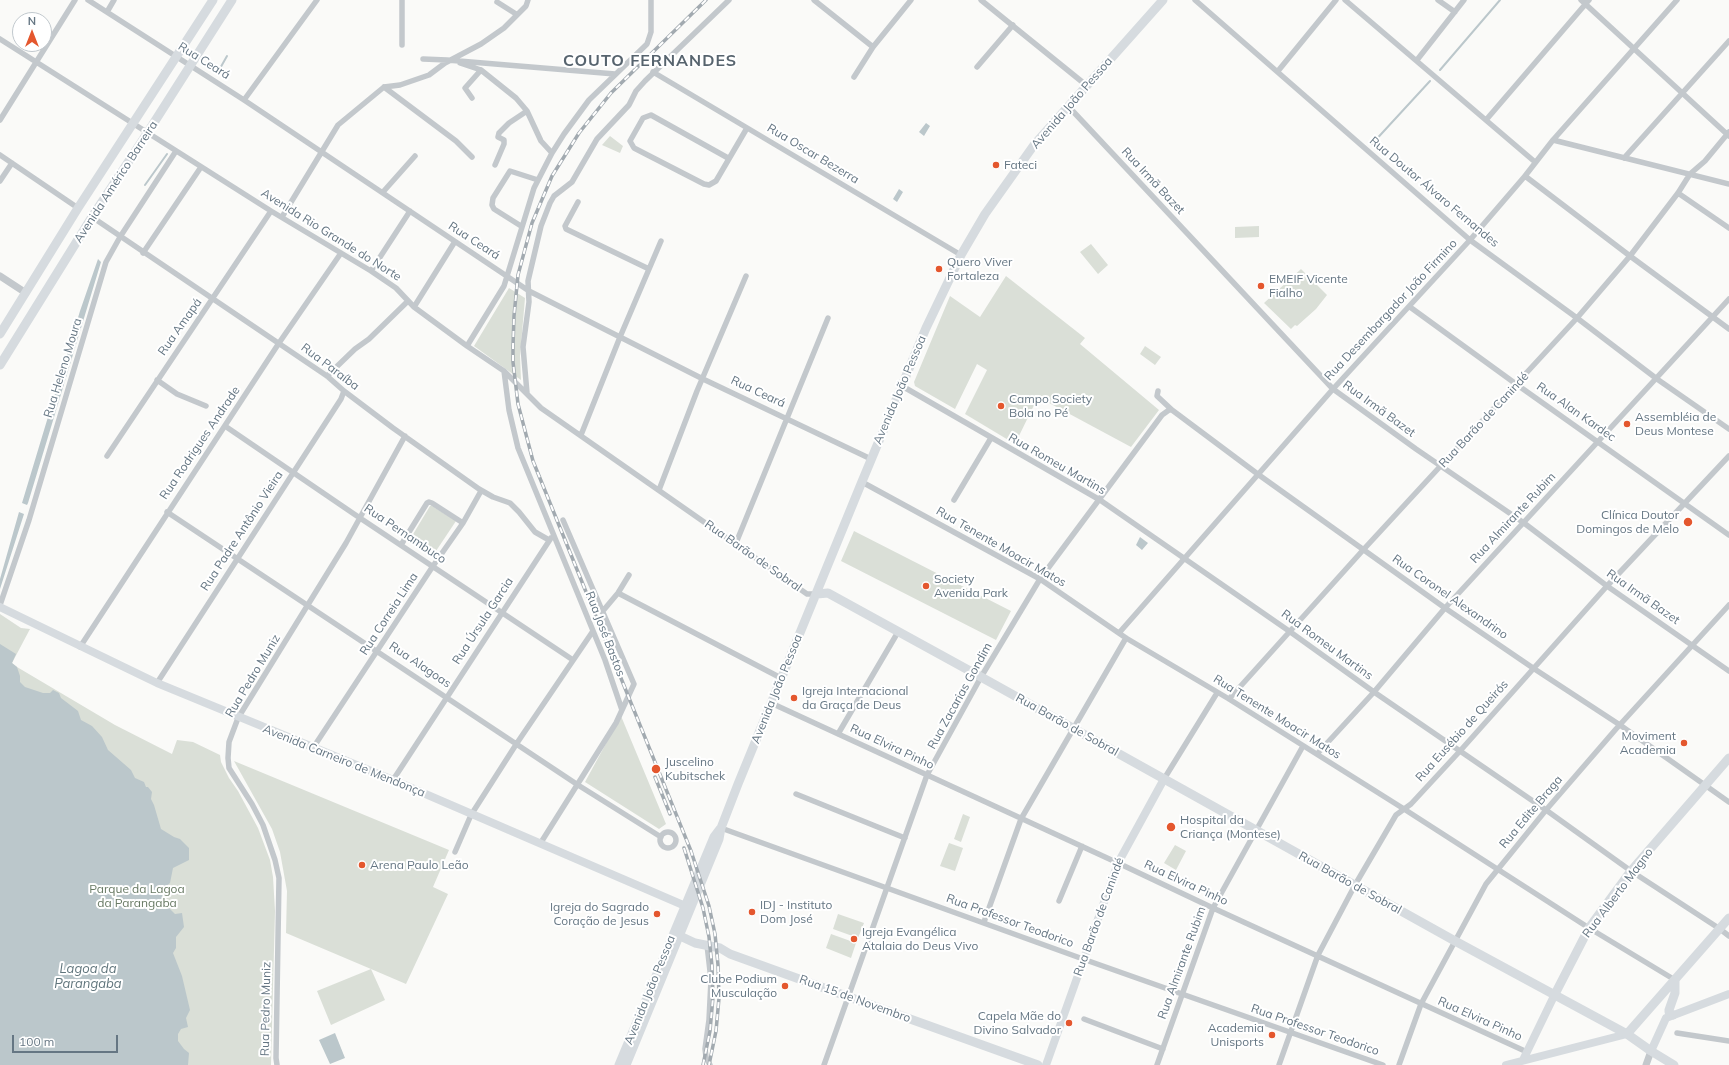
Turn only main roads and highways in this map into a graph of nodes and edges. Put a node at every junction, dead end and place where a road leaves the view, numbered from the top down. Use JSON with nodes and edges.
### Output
{"nodes":[{"id":1,"x":213,"y":0,"type":"edge"},
{"id":2,"x":232,"y":0,"type":"edge"},
{"id":3,"x":1163,"y":0,"type":"edge"},
{"id":4,"x":0,"y":334,"type":"edge"},
{"id":5,"x":0,"y":364,"type":"edge"},
{"id":6,"x":817,"y":594,"type":"junction"},
{"id":7,"x":0,"y":606,"type":"edge"},
{"id":8,"x":1729,"y":758,"type":"edge"},
{"id":9,"x":1164,"y":779,"type":"junction"},
{"id":10,"x":688,"y":907,"type":"junction"},
{"id":11,"x":1729,"y":918,"type":"edge"},
{"id":12,"x":677,"y":933,"type":"junction"},
{"id":13,"x":1675,"y":980,"type":"junction"},
{"id":14,"x":1555,"y":994,"type":"junction"},
{"id":15,"x":1729,"y":994,"type":"edge"},
{"id":16,"x":1669,"y":1016,"type":"junction"},
{"id":17,"x":1628,"y":1034,"type":"junction"},
{"id":18,"x":1651,"y":1051,"type":"junction"},
{"id":19,"x":1522,"y":1063,"type":"edge"},
{"id":20,"x":620,"y":1065,"type":"edge"},
{"id":21,"x":626,"y":1065,"type":"edge"},
{"id":22,"x":1038,"y":1065,"type":"edge"},
{"id":23,"x":1046,"y":1065,"type":"edge"},
{"id":24,"x":1506,"y":1065,"type":"edge"},
{"id":25,"x":1674,"y":1065,"type":"edge"}],
"edges":[{"from":1,"to":4,"type":"main road","name":"Avenida Américo Barreira"},
{"from":2,"to":5,"type":"main road","name":"Avenida Américo Barreira"},
{"from":3,"to":6,"type":"main road","name":"Avenida João Pessoa"},
{"from":6,"to":9,"type":"main road","name":"Rua Barão de Sobral"},
{"from":6,"to":10,"type":"main road","name":"Avenida João Pessoa"},
{"from":7,"to":10,"type":"main road","name":"Avenida Carneiro de Mendonça"},
{"from":8,"to":14,"type":"main road","name":"Rua Alberto Magno"},
{"from":9,"to":14,"type":"main road","name":"Rua Barão de Sobral"},
{"from":9,"to":23,"type":"main road","name":"Rua Barão de Canindé"},
{"from":10,"to":12,"type":"main road","name":"Avenida João Pessoa"},
{"from":11,"to":13,"type":"main road"},
{"from":12,"to":20,"type":"main road","name":"Avenida João Pessoa"},
{"from":12,"to":21,"type":"main road","name":"Avenida João Pessoa"},
{"from":12,"to":22,"type":"main road","name":"Rua 15 de Novembro"},
{"from":13,"to":16,"type":"main road"},
{"from":13,"to":17,"type":"main road"},
{"from":14,"to":17,"type":"main road","name":"Rua Barão de Sobral"},
{"from":14,"to":19,"type":"main road","name":"Rua Alberto Magno"},
{"from":15,"to":16,"type":"main road"},
{"from":16,"to":18,"type":"main road"},
{"from":17,"to":18,"type":"main road","name":"Rua Barão de Sobral"},
{"from":17,"to":19,"type":"main road"},
{"from":18,"to":25,"type":"main road","name":"Rua Barão de Sobral"},
{"from":19,"to":24,"type":"main road"}]}
